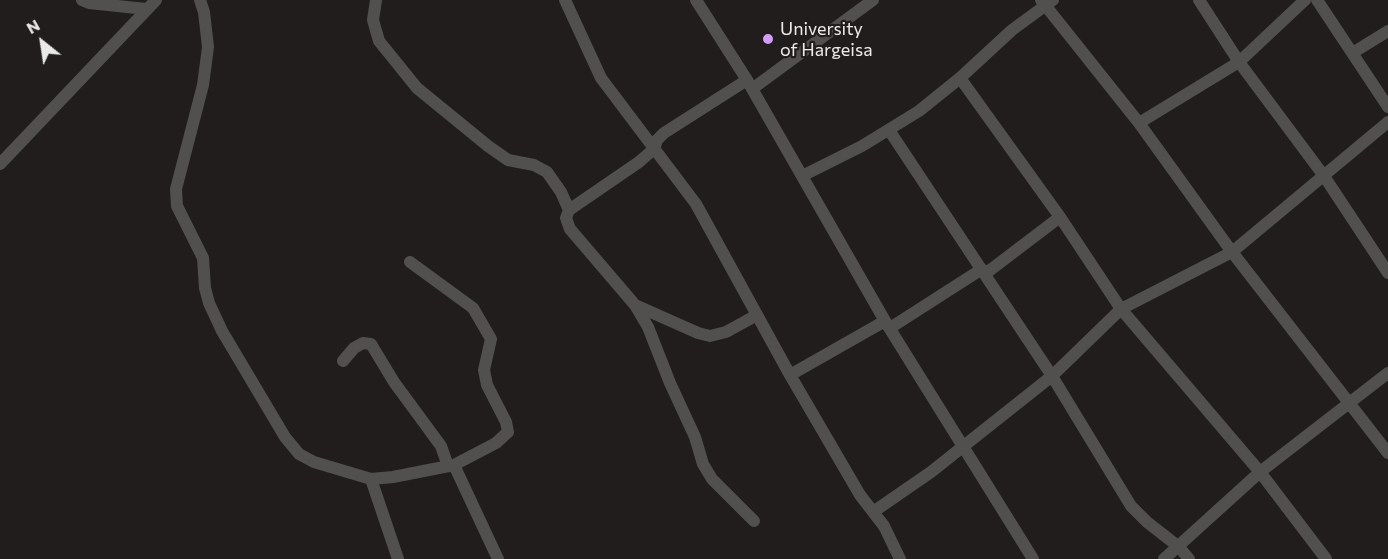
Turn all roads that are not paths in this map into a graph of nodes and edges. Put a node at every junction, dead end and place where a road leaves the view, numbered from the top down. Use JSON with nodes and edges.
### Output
{"nodes":[{"id":1,"x":82,"y":0,"type":"edge"},
{"id":2,"x":200,"y":0,"type":"edge"},
{"id":3,"x":376,"y":0,"type":"edge"},
{"id":4,"x":565,"y":0,"type":"edge"},
{"id":5,"x":696,"y":0,"type":"edge"},
{"id":6,"x":873,"y":0,"type":"edge"},
{"id":7,"x":1198,"y":0,"type":"edge"},
{"id":8,"x":1305,"y":0,"type":"edge"},
{"id":9,"x":1317,"y":0,"type":"edge"},
{"id":10,"x":1046,"y":2,"type":"edge"},
{"id":11,"x":151,"y":4,"type":"edge"},
{"id":12,"x":1388,"y":31,"type":"edge"},
{"id":13,"x":1354,"y":52,"type":"junction"},
{"id":14,"x":1239,"y":62,"type":"junction"},
{"id":15,"x":960,"y":78,"type":"junction"},
{"id":16,"x":750,"y":84,"type":"junction"},
{"id":17,"x":1383,"y":88,"type":"edge"},
{"id":18,"x":1388,"y":106,"type":"edge"},
{"id":19,"x":1388,"y":122,"type":"edge"},
{"id":20,"x":1139,"y":123,"type":"junction"},
{"id":21,"x":889,"y":130,"type":"junction"},
{"id":22,"x":654,"y":149,"type":"junction"},
{"id":23,"x":0,"y":164,"type":"edge"},
{"id":24,"x":802,"y":176,"type":"junction"},
{"id":25,"x":1324,"y":176,"type":"junction"},
{"id":26,"x":569,"y":210,"type":"junction"},
{"id":27,"x":1060,"y":217,"type":"junction"},
{"id":28,"x":1232,"y":252,"type":"junction"},
{"id":29,"x":410,"y":262,"type":"dead end"},
{"id":30,"x":983,"y":272,"type":"junction"},
{"id":31,"x":1388,"y":273,"type":"edge"},
{"id":32,"x":635,"y":305,"type":"junction"},
{"id":33,"x":1121,"y":309,"type":"junction"},
{"id":34,"x":757,"y":315,"type":"junction"},
{"id":35,"x":888,"y":325,"type":"junction"},
{"id":36,"x":343,"y":361,"type":"dead end"},
{"id":37,"x":1388,"y":373,"type":"edge"},
{"id":38,"x":790,"y":375,"type":"junction"},
{"id":39,"x":1052,"y":376,"type":"junction"},
{"id":40,"x":1348,"y":403,"type":"junction"},
{"id":41,"x":964,"y":448,"type":"junction"},
{"id":42,"x":1388,"y":453,"type":"edge"},
{"id":43,"x":451,"y":465,"type":"junction"},
{"id":44,"x":1260,"y":472,"type":"junction"},
{"id":45,"x":371,"y":479,"type":"junction"},
{"id":46,"x":873,"y":512,"type":"junction"},
{"id":47,"x":754,"y":521,"type":"dead end"},
{"id":48,"x":1179,"y":547,"type":"junction"},
{"id":49,"x":398,"y":559,"type":"edge"},
{"id":50,"x":498,"y":559,"type":"edge"},
{"id":51,"x":900,"y":559,"type":"edge"},
{"id":52,"x":1033,"y":559,"type":"edge"},
{"id":53,"x":1164,"y":559,"type":"edge"},
{"id":54,"x":1189,"y":559,"type":"edge"},
{"id":55,"x":1326,"y":559,"type":"edge"}],
"edges":[{"from":1,"to":11,"type":"street"},
{"from":2,"to":45,"type":"street"},
{"from":3,"to":26,"type":"street"},
{"from":4,"to":22,"type":"street"},
{"from":5,"to":16,"type":"street"},
{"from":6,"to":16,"type":"street"},
{"from":7,"to":14,"type":"street"},
{"from":8,"to":14,"type":"street"},
{"from":9,"to":13,"type":"street"},
{"from":10,"to":15,"type":"street"},
{"from":10,"to":20,"type":"street"},
{"from":11,"to":23,"type":"street"},
{"from":12,"to":13,"type":"street"},
{"from":13,"to":17,"type":"street"},
{"from":14,"to":20,"type":"street"},
{"from":14,"to":25,"type":"street"},
{"from":15,"to":21,"type":"street"},
{"from":15,"to":27,"type":"street"},
{"from":16,"to":22,"type":"street"},
{"from":16,"to":24,"type":"street"},
{"from":17,"to":18,"type":"street"},
{"from":19,"to":25,"type":"street"},
{"from":20,"to":28,"type":"street"},
{"from":21,"to":24,"type":"street"},
{"from":21,"to":30,"type":"street"},
{"from":22,"to":26,"type":"street"},
{"from":22,"to":34,"type":"street"},
{"from":24,"to":35,"type":"street"},
{"from":25,"to":28,"type":"street"},
{"from":25,"to":31,"type":"street"},
{"from":26,"to":32,"type":"street"},
{"from":27,"to":30,"type":"street"},
{"from":27,"to":33,"type":"street"},
{"from":28,"to":33,"type":"street"},
{"from":28,"to":40,"type":"street"},
{"from":29,"to":43,"type":"street"},
{"from":30,"to":35,"type":"street"},
{"from":30,"to":39,"type":"street"},
{"from":32,"to":34,"type":"street"},
{"from":32,"to":47,"type":"street"},
{"from":33,"to":39,"type":"street"},
{"from":33,"to":44,"type":"street"},
{"from":34,"to":38,"type":"street"},
{"from":35,"to":38,"type":"street"},
{"from":35,"to":41,"type":"street"},
{"from":36,"to":43,"type":"street"},
{"from":37,"to":40,"type":"street"},
{"from":38,"to":46,"type":"street"},
{"from":39,"to":41,"type":"street"},
{"from":39,"to":48,"type":"street"},
{"from":40,"to":42,"type":"street"},
{"from":40,"to":44,"type":"street"},
{"from":41,"to":46,"type":"street"},
{"from":41,"to":52,"type":"street"},
{"from":43,"to":45,"type":"street"},
{"from":43,"to":50,"type":"street"},
{"from":44,"to":48,"type":"street"},
{"from":44,"to":55,"type":"street"},
{"from":45,"to":49,"type":"street"},
{"from":46,"to":51,"type":"street"},
{"from":48,"to":53,"type":"street"},
{"from":48,"to":54,"type":"street"}]}
